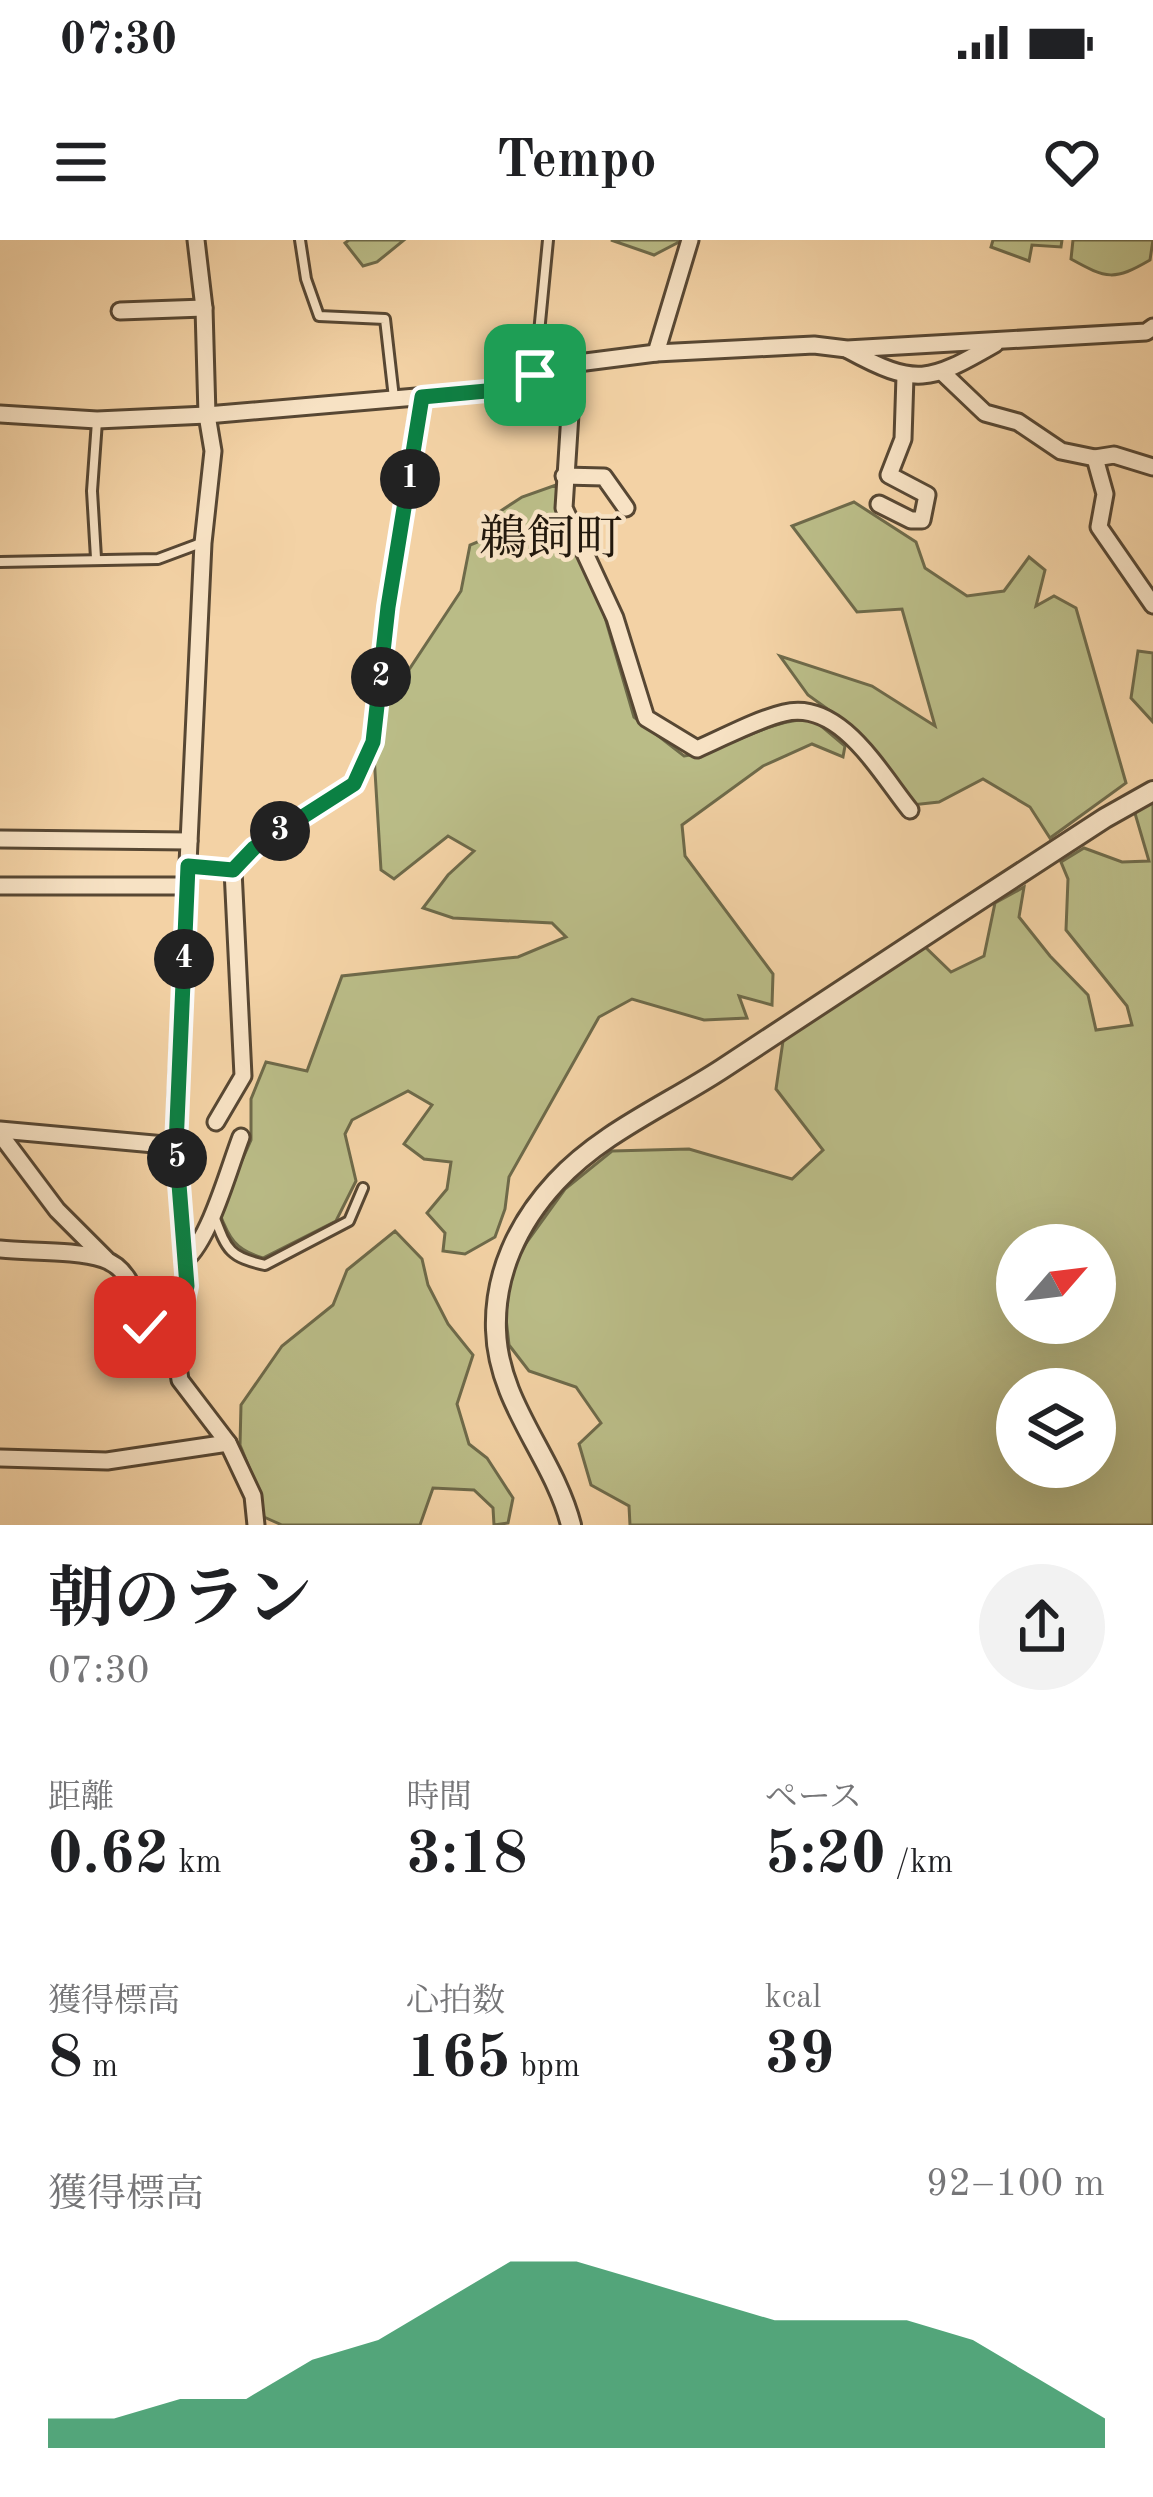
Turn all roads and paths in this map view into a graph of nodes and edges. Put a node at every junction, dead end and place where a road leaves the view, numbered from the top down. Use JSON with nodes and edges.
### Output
{"nodes":[{"id":1,"x":196,"y":240,"type":"edge"},
{"id":2,"x":300,"y":240,"type":"edge"},
{"id":3,"x":548,"y":240,"type":"edge"},
{"id":4,"x":689,"y":240,"type":"edge"},
{"id":5,"x":204,"y":308,"type":"junction"},
{"id":6,"x":120,"y":310,"type":"dead end"},
{"id":7,"x":1150,"y":334,"type":"edge"},
{"id":8,"x":998,"y":342,"type":"junction"},
{"id":9,"x":847,"y":349,"type":"junction"},
{"id":10,"x":656,"y":353,"type":"junction"},
{"id":11,"x":562,"y":365,"type":"junction"},
{"id":12,"x":942,"y":372,"type":"junction"},
{"id":13,"x":535,"y":375,"type":"junction"},
{"id":14,"x":904,"y":376,"type":"junction"},
{"id":15,"x":422,"y":397,"type":"junction"},
{"id":16,"x":394,"y":399,"type":"junction"},
{"id":17,"x":0,"y":415,"type":"edge"},
{"id":18,"x":207,"y":416,"type":"junction"},
{"id":19,"x":98,"y":420,"type":"junction"},
{"id":20,"x":1095,"y":458,"type":"junction"},
{"id":21,"x":1153,"y":467,"type":"edge"},
{"id":22,"x":564,"y":476,"type":"junction"},
{"id":23,"x":879,"y":504,"type":"dead end"},
{"id":24,"x":626,"y":508,"type":"dead end"},
{"id":25,"x":203,"y":543,"type":"junction"},
{"id":26,"x":96,"y":558,"type":"junction"},
{"id":27,"x":0,"y":562,"type":"edge"},
{"id":28,"x":1153,"y":605,"type":"edge"},
{"id":29,"x":1153,"y":790,"type":"edge"},
{"id":30,"x":910,"y":811,"type":"dead end"},
{"id":31,"x":0,"y":839,"type":"edge"},
{"id":32,"x":189,"y":842,"type":"junction"},
{"id":33,"x":188,"y":866,"type":"junction"},
{"id":34,"x":233,"y":870,"type":"junction"},
{"id":35,"x":0,"y":886,"type":"edge"},
{"id":36,"x":187,"y":886,"type":"junction"},
{"id":37,"x":216,"y":1122,"type":"dead end"},
{"id":38,"x":0,"y":1132,"type":"edge"},
{"id":39,"x":241,"y":1137,"type":"dead end"},
{"id":40,"x":176,"y":1146,"type":"junction"},
{"id":41,"x":363,"y":1188,"type":"dead end"},
{"id":42,"x":212,"y":1212,"type":"junction"},
{"id":43,"x":0,"y":1249,"type":"edge"},
{"id":44,"x":106,"y":1259,"type":"junction"},
{"id":45,"x":185,"y":1259,"type":"junction"},
{"id":46,"x":177,"y":1358,"type":"junction"},
{"id":47,"x":228,"y":1443,"type":"junction"},
{"id":48,"x":0,"y":1458,"type":"edge"},
{"id":49,"x":256,"y":1525,"type":"edge"},
{"id":50,"x":571,"y":1525,"type":"edge"}],
"edges":[{"from":1,"to":5,"type":"street"},
{"from":2,"to":16,"type":"lane"},
{"from":3,"to":13,"type":"lane"},
{"from":4,"to":10,"type":"street"},
{"from":5,"to":6,"type":"street"},
{"from":5,"to":18,"type":"street"},
{"from":7,"to":8,"type":"street"},
{"from":8,"to":9,"type":"street"},
{"from":8,"to":12,"type":"street"},
{"from":9,"to":10,"type":"street"},
{"from":9,"to":14,"type":"street"},
{"from":10,"to":11,"type":"street"},
{"from":11,"to":13,"type":"street"},
{"from":11,"to":22,"type":"street"},
{"from":12,"to":14,"type":"street"},
{"from":12,"to":20,"type":"street"},
{"from":13,"to":15,"type":"street"},
{"from":14,"to":23,"type":"street"},
{"from":15,"to":16,"type":"street"},
{"from":15,"to":34,"type":"street"},
{"from":16,"to":18,"type":"street"},
{"from":17,"to":19,"type":"street"},
{"from":18,"to":19,"type":"street"},
{"from":18,"to":25,"type":"street"},
{"from":19,"to":26,"type":"lane"},
{"from":20,"to":21,"type":"street"},
{"from":20,"to":28,"type":"street"},
{"from":22,"to":24,"type":"street"},
{"from":22,"to":30,"type":"street"},
{"from":25,"to":26,"type":"lane"},
{"from":25,"to":32,"type":"street"},
{"from":26,"to":27,"type":"lane"},
{"from":29,"to":50,"type":"street"},
{"from":31,"to":32,"type":"street"},
{"from":32,"to":33,"type":"street"},
{"from":33,"to":34,"type":"street"},
{"from":33,"to":36,"type":"street"},
{"from":34,"to":37,"type":"street"},
{"from":35,"to":36,"type":"street"},
{"from":36,"to":40,"type":"street"},
{"from":38,"to":40,"type":"street"},
{"from":38,"to":44,"type":"street"},
{"from":39,"to":42,"type":"street"},
{"from":40,"to":45,"type":"street"},
{"from":41,"to":42,"type":"lane"},
{"from":42,"to":45,"type":"street"},
{"from":43,"to":44,"type":"street"},
{"from":44,"to":46,"type":"street"},
{"from":45,"to":46,"type":"street"},
{"from":46,"to":47,"type":"street"},
{"from":47,"to":48,"type":"street"},
{"from":47,"to":49,"type":"street"}]}
